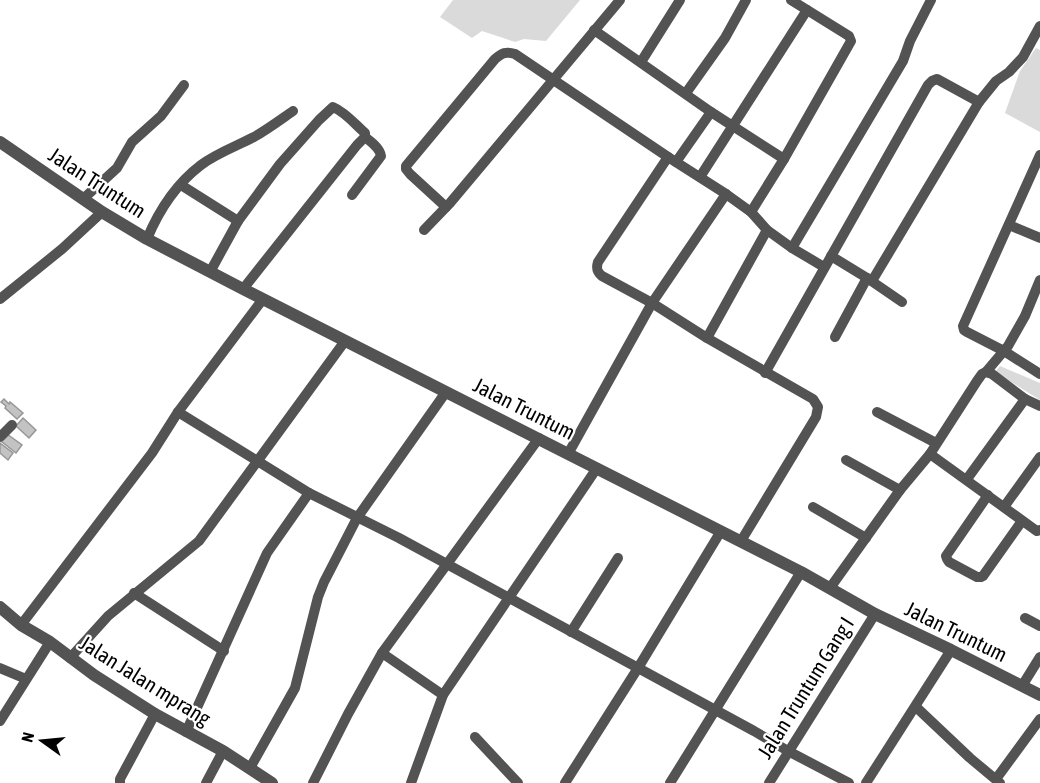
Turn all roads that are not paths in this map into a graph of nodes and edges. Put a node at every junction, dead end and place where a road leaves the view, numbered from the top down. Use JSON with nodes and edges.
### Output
{"nodes":[{"id":1,"x":620,"y":0,"type":"edge"},
{"id":2,"x":680,"y":0,"type":"edge"},
{"id":3,"x":747,"y":0,"type":"edge"},
{"id":4,"x":791,"y":0,"type":"edge"},
{"id":5,"x":931,"y":0,"type":"edge"},
{"id":6,"x":807,"y":10,"type":"junction"},
{"id":7,"x":1040,"y":26,"type":"edge"},
{"id":8,"x":594,"y":30,"type":"junction"},
{"id":9,"x":641,"y":62,"type":"junction"},
{"id":10,"x":552,"y":79,"type":"junction"},
{"id":11,"x":184,"y":85,"type":"dead end"},
{"id":12,"x":686,"y":93,"type":"junction"},
{"id":13,"x":979,"y":102,"type":"junction"},
{"id":14,"x":293,"y":111,"type":"dead end"},
{"id":15,"x":711,"y":112,"type":"junction"},
{"id":16,"x":733,"y":126,"type":"junction"},
{"id":17,"x":365,"y":137,"type":"junction"},
{"id":18,"x":0,"y":142,"type":"edge"},
{"id":19,"x":1040,"y":154,"type":"edge"},
{"id":20,"x":784,"y":159,"type":"junction"},
{"id":21,"x":672,"y":160,"type":"junction"},
{"id":22,"x":700,"y":177,"type":"junction"},
{"id":23,"x":181,"y":185,"type":"junction"},
{"id":24,"x":726,"y":194,"type":"junction"},
{"id":25,"x":352,"y":195,"type":"dead end"},
{"id":26,"x":83,"y":199,"type":"junction"},
{"id":27,"x":446,"y":207,"type":"junction"},
{"id":28,"x":102,"y":212,"type":"junction"},
{"id":29,"x":751,"y":212,"type":"junction"},
{"id":30,"x":238,"y":221,"type":"junction"},
{"id":31,"x":1009,"y":225,"type":"junction"},
{"id":32,"x":424,"y":230,"type":"dead end"},
{"id":33,"x":767,"y":230,"type":"junction"},
{"id":34,"x":1040,"y":238,"type":"edge"},
{"id":35,"x":147,"y":239,"type":"junction"},
{"id":36,"x":792,"y":248,"type":"junction"},
{"id":37,"x":831,"y":256,"type":"junction"},
{"id":38,"x":824,"y":267,"type":"junction"},
{"id":39,"x":210,"y":272,"type":"junction"},
{"id":40,"x":870,"y":279,"type":"junction"},
{"id":41,"x":1040,"y":280,"type":"edge"},
{"id":42,"x":243,"y":289,"type":"junction"},
{"id":43,"x":0,"y":299,"type":"edge"},
{"id":44,"x":262,"y":299,"type":"junction"},
{"id":45,"x":902,"y":302,"type":"dead end"},
{"id":46,"x":652,"y":303,"type":"junction"},
{"id":47,"x":835,"y":337,"type":"dead end"},
{"id":48,"x":707,"y":338,"type":"junction"},
{"id":49,"x":345,"y":341,"type":"junction"},
{"id":50,"x":1004,"y":351,"type":"junction"},
{"id":51,"x":987,"y":372,"type":"junction"},
{"id":52,"x":765,"y":373,"type":"junction"},
{"id":53,"x":1040,"y":374,"type":"edge"},
{"id":54,"x":446,"y":392,"type":"junction"},
{"id":55,"x":1024,"y":399,"type":"junction"},
{"id":56,"x":1040,"y":406,"type":"edge"},
{"id":57,"x":178,"y":412,"type":"junction"},
{"id":58,"x":877,"y":412,"type":"dead end"},
{"id":59,"x":12,"y":425,"type":"dead end"},
{"id":60,"x":0,"y":437,"type":"edge"},
{"id":61,"x":539,"y":438,"type":"junction"},
{"id":62,"x":936,"y":443,"type":"junction"},
{"id":63,"x":568,"y":454,"type":"junction"},
{"id":64,"x":930,"y":454,"type":"junction"},
{"id":65,"x":1040,"y":457,"type":"edge"},
{"id":66,"x":846,"y":460,"type":"dead end"},
{"id":67,"x":258,"y":462,"type":"junction"},
{"id":68,"x":597,"y":468,"type":"junction"},
{"id":69,"x":967,"y":479,"type":"junction"},
{"id":70,"x":900,"y":490,"type":"junction"},
{"id":71,"x":309,"y":493,"type":"junction"},
{"id":72,"x":987,"y":495,"type":"junction"},
{"id":73,"x":813,"y":507,"type":"dead end"},
{"id":74,"x":1004,"y":507,"type":"junction"},
{"id":75,"x":357,"y":518,"type":"junction"},
{"id":76,"x":1022,"y":521,"type":"junction"},
{"id":77,"x":1040,"y":530,"type":"edge"},
{"id":78,"x":721,"y":531,"type":"junction"},
{"id":79,"x":866,"y":538,"type":"junction"},
{"id":80,"x":739,"y":540,"type":"junction"},
{"id":81,"x":618,"y":558,"type":"dead end"},
{"id":82,"x":446,"y":565,"type":"junction"},
{"id":83,"x":801,"y":572,"type":"junction"},
{"id":84,"x":830,"y":588,"type":"junction"},
{"id":85,"x":134,"y":593,"type":"junction"},
{"id":86,"x":509,"y":598,"type":"junction"},
{"id":87,"x":0,"y":607,"type":"edge"},
{"id":88,"x":875,"y":614,"type":"junction"},
{"id":89,"x":1025,"y":618,"type":"dead end"},
{"id":90,"x":21,"y":625,"type":"junction"},
{"id":91,"x":1040,"y":626,"type":"edge"},
{"id":92,"x":571,"y":632,"type":"junction"},
{"id":93,"x":50,"y":642,"type":"junction"},
{"id":94,"x":951,"y":650,"type":"junction"},
{"id":95,"x":224,"y":651,"type":"junction"},
{"id":96,"x":382,"y":653,"type":"junction"},
{"id":97,"x":1040,"y":657,"type":"edge"},
{"id":98,"x":70,"y":658,"type":"junction"},
{"id":99,"x":0,"y":668,"type":"edge"},
{"id":100,"x":638,"y":668,"type":"junction"},
{"id":101,"x":26,"y":679,"type":"junction"},
{"id":102,"x":1022,"y":686,"type":"junction"},
{"id":103,"x":444,"y":695,"type":"junction"},
{"id":104,"x":1040,"y":695,"type":"edge"},
{"id":105,"x":916,"y":707,"type":"junction"},
{"id":106,"x":715,"y":710,"type":"junction"},
{"id":107,"x":155,"y":714,"type":"junction"},
{"id":108,"x":1040,"y":719,"type":"edge"},
{"id":109,"x":0,"y":721,"type":"edge"},
{"id":110,"x":186,"y":732,"type":"junction"},
{"id":111,"x":475,"y":737,"type":"dead end"},
{"id":112,"x":223,"y":751,"type":"junction"},
{"id":113,"x":788,"y":751,"type":"junction"},
{"id":114,"x":250,"y":768,"type":"junction"},
{"id":115,"x":998,"y":781,"type":"edge"},
{"id":116,"x":120,"y":783,"type":"edge"},
{"id":117,"x":206,"y":783,"type":"edge"},
{"id":118,"x":272,"y":783,"type":"edge"},
{"id":119,"x":313,"y":783,"type":"edge"},
{"id":120,"x":411,"y":783,"type":"edge"},
{"id":121,"x":518,"y":783,"type":"edge"},
{"id":122,"x":565,"y":783,"type":"edge"},
{"id":123,"x":670,"y":783,"type":"edge"},
{"id":124,"x":769,"y":783,"type":"edge"},
{"id":125,"x":849,"y":783,"type":"edge"},
{"id":126,"x":866,"y":783,"type":"edge"}],
"edges":[{"from":1,"to":8,"type":"street"},
{"from":2,"to":9,"type":"street"},
{"from":3,"to":12,"type":"street"},
{"from":4,"to":6,"type":"street"},
{"from":5,"to":36,"type":"street"},
{"from":6,"to":16,"type":"street"},
{"from":6,"to":20,"type":"street"},
{"from":7,"to":13,"type":"street"},
{"from":8,"to":9,"type":"street"},
{"from":8,"to":10,"type":"street"},
{"from":9,"to":12,"type":"street"},
{"from":10,"to":21,"type":"street"},
{"from":10,"to":27,"type":"street"},
{"from":10,"to":27,"type":"street"},
{"from":11,"to":26,"type":"street"},
{"from":12,"to":15,"type":"street"},
{"from":13,"to":37,"type":"street"},
{"from":13,"to":40,"type":"street"},
{"from":14,"to":23,"type":"street"},
{"from":15,"to":16,"type":"street"},
{"from":15,"to":21,"type":"street"},
{"from":16,"to":20,"type":"street"},
{"from":16,"to":22,"type":"street"},
{"from":17,"to":25,"type":"street"},
{"from":17,"to":30,"type":"street"},
{"from":17,"to":42,"type":"street"},
{"from":18,"to":26,"type":"street","name":"Jalan Truntum"},
{"from":19,"to":31,"type":"street"},
{"from":20,"to":29,"type":"street"},
{"from":21,"to":22,"type":"street"},
{"from":21,"to":46,"type":"street"},
{"from":22,"to":24,"type":"street"},
{"from":23,"to":30,"type":"street"},
{"from":23,"to":35,"type":"street"},
{"from":24,"to":29,"type":"street"},
{"from":24,"to":46,"type":"street"},
{"from":26,"to":28,"type":"street","name":"Jalan Truntum"},
{"from":27,"to":32,"type":"street"},
{"from":28,"to":35,"type":"street","name":"Jalan Truntum"},
{"from":28,"to":43,"type":"street"},
{"from":29,"to":33,"type":"street"},
{"from":30,"to":39,"type":"street"},
{"from":31,"to":34,"type":"street"},
{"from":31,"to":50,"type":"street"},
{"from":33,"to":36,"type":"street"},
{"from":33,"to":48,"type":"street"},
{"from":35,"to":39,"type":"street","name":"Jalan Truntum"},
{"from":36,"to":38,"type":"street"},
{"from":37,"to":38,"type":"street"},
{"from":37,"to":40,"type":"street"},
{"from":38,"to":52,"type":"street"},
{"from":39,"to":42,"type":"street","name":"Jalan Truntum"},
{"from":40,"to":45,"type":"street"},
{"from":40,"to":47,"type":"street"},
{"from":41,"to":50,"type":"street"},
{"from":42,"to":44,"type":"street","name":"Jalan Truntum"},
{"from":44,"to":49,"type":"street","name":"Jalan Truntum"},
{"from":44,"to":57,"type":"street"},
{"from":46,"to":48,"type":"street"},
{"from":46,"to":63,"type":"street"},
{"from":48,"to":52,"type":"street"},
{"from":49,"to":54,"type":"street","name":"Jalan Truntum"},
{"from":49,"to":67,"type":"street"},
{"from":50,"to":51,"type":"street"},
{"from":50,"to":53,"type":"street"},
{"from":51,"to":55,"type":"street"},
{"from":51,"to":62,"type":"street"},
{"from":52,"to":80,"type":"street"},
{"from":54,"to":61,"type":"street","name":"Jalan Truntum"},
{"from":54,"to":75,"type":"street"},
{"from":55,"to":56,"type":"street"},
{"from":55,"to":69,"type":"street"},
{"from":57,"to":67,"type":"street"},
{"from":57,"to":90,"type":"street"},
{"from":58,"to":62,"type":"street"},
{"from":59,"to":60,"type":"street"},
{"from":61,"to":63,"type":"street","name":"Jalan Truntum"},
{"from":61,"to":82,"type":"street"},
{"from":62,"to":64,"type":"street"},
{"from":63,"to":68,"type":"street","name":"Jalan Truntum"},
{"from":64,"to":69,"type":"street"},
{"from":64,"to":70,"type":"street"},
{"from":65,"to":74,"type":"street"},
{"from":66,"to":70,"type":"street"},
{"from":67,"to":71,"type":"street"},
{"from":67,"to":85,"type":"street"},
{"from":68,"to":78,"type":"street","name":"Jalan Truntum"},
{"from":68,"to":86,"type":"street"},
{"from":69,"to":72,"type":"street"},
{"from":70,"to":79,"type":"street"},
{"from":71,"to":75,"type":"street"},
{"from":71,"to":95,"type":"street"},
{"from":72,"to":74,"type":"street"},
{"from":72,"to":76,"type":"street"},
{"from":73,"to":79,"type":"street"},
{"from":74,"to":76,"type":"street"},
{"from":75,"to":82,"type":"street"},
{"from":75,"to":114,"type":"street"},
{"from":76,"to":77,"type":"street"},
{"from":78,"to":80,"type":"street","name":"Jalan Truntum"},
{"from":78,"to":100,"type":"street"},
{"from":79,"to":84,"type":"street"},
{"from":80,"to":83,"type":"street","name":"Jalan Truntum"},
{"from":81,"to":92,"type":"street"},
{"from":82,"to":86,"type":"street"},
{"from":82,"to":96,"type":"street"},
{"from":83,"to":84,"type":"street","name":"Jalan Truntum"},
{"from":83,"to":106,"type":"street"},
{"from":84,"to":88,"type":"street","name":"Jalan Truntum"},
{"from":85,"to":95,"type":"street"},
{"from":85,"to":98,"type":"street"},
{"from":86,"to":92,"type":"street"},
{"from":86,"to":103,"type":"street"},
{"from":87,"to":90,"type":"street","name":"Jalan Jalan mprang"},
{"from":88,"to":94,"type":"street","name":"Jalan Truntum"},
{"from":88,"to":113,"type":"street","name":"Jalan Truntum Gang I"},
{"from":89,"to":91,"type":"street"},
{"from":90,"to":93,"type":"street","name":"Jalan Jalan mprang"},
{"from":92,"to":100,"type":"street"},
{"from":93,"to":98,"type":"street","name":"Jalan Jalan mprang"},
{"from":93,"to":101,"type":"street"},
{"from":94,"to":102,"type":"street","name":"Jalan Truntum"},
{"from":94,"to":105,"type":"street"},
{"from":95,"to":110,"type":"street"},
{"from":96,"to":103,"type":"street"},
{"from":96,"to":119,"type":"street"},
{"from":97,"to":102,"type":"street"},
{"from":98,"to":107,"type":"street","name":"Jalan Jalan mprang"},
{"from":99,"to":101,"type":"street"},
{"from":100,"to":106,"type":"street"},
{"from":100,"to":122,"type":"street"},
{"from":101,"to":109,"type":"street"},
{"from":102,"to":104,"type":"street","name":"Jalan Truntum"},
{"from":103,"to":120,"type":"street"},
{"from":105,"to":115,"type":"street"},
{"from":105,"to":126,"type":"street"},
{"from":106,"to":113,"type":"street"},
{"from":106,"to":123,"type":"street"},
{"from":107,"to":110,"type":"street","name":"Jalan Jalan mprang"},
{"from":107,"to":116,"type":"street"},
{"from":108,"to":115,"type":"street"},
{"from":110,"to":112,"type":"street","name":"Jalan Jalan mprang"},
{"from":111,"to":121,"type":"street"},
{"from":112,"to":114,"type":"street","name":"Jalan Jalan mprang"},
{"from":112,"to":117,"type":"street"},
{"from":113,"to":124,"type":"street","name":"Jalan Truntum Gang I"},
{"from":113,"to":125,"type":"street"},
{"from":114,"to":118,"type":"street","name":"Jalan Jalan mprang"}]}
